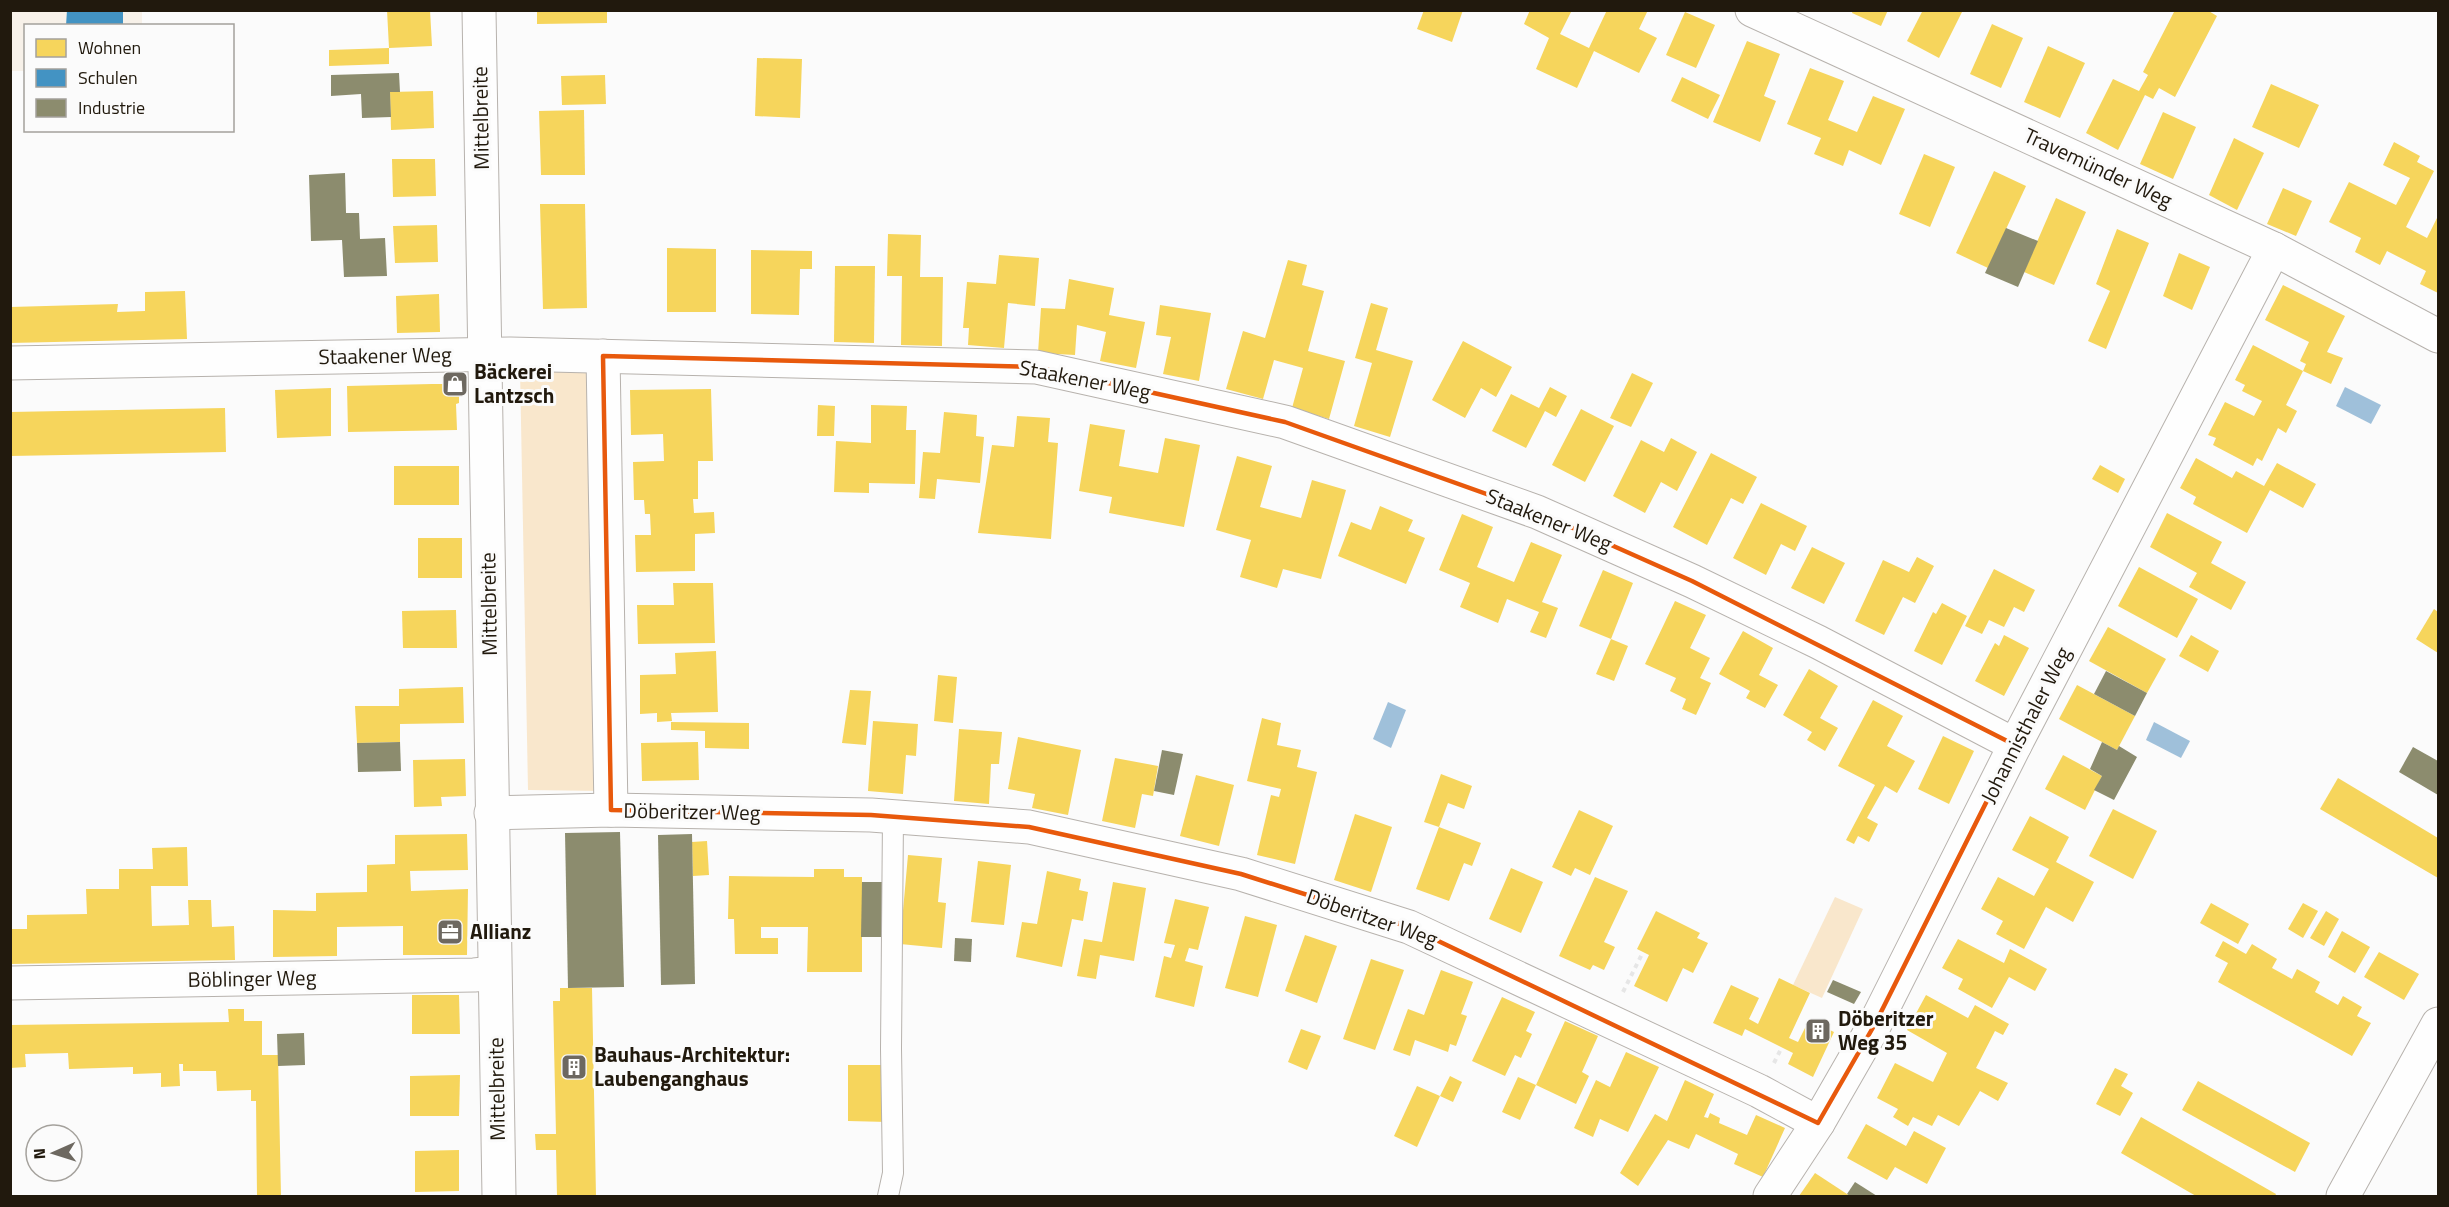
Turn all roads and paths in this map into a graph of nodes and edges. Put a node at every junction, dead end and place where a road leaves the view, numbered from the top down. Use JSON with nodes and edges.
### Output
{"nodes":[{"id":1,"x":479,"y":10,"type":"edge"},
{"id":2,"x":1752,"y":10,"type":"edge"},
{"id":3,"x":2274,"y":249,"type":"junction"},
{"id":4,"x":2439,"y":336,"type":"edge"},
{"id":5,"x":486,"y":355,"type":"junction"},
{"id":6,"x":603,"y":356,"type":"junction"},
{"id":7,"x":10,"y":363,"type":"edge"},
{"id":8,"x":2015,"y":745,"type":"junction"},
{"id":9,"x":611,"y":810,"type":"junction"},
{"id":10,"x":491,"y":813,"type":"junction"},
{"id":11,"x":893,"y":817,"type":"junction"},
{"id":12,"x":1643,"y":952,"type":"dead end"},
{"id":13,"x":494,"y":973,"type":"junction"},
{"id":14,"x":10,"y":983,"type":"edge"},
{"id":15,"x":1608,"y":1019,"type":"junction"},
{"id":16,"x":2439,"y":1024,"type":"edge"},
{"id":17,"x":1818,"y":1122,"type":"junction"},
{"id":18,"x":499,"y":1197,"type":"edge"},
{"id":19,"x":888,"y":1197,"type":"edge"},
{"id":20,"x":1770,"y":1197,"type":"edge"},
{"id":21,"x":2343,"y":1197,"type":"edge"}],
"edges":[{"from":1,"to":5,"type":"street","name":"Mittelbreite"},
{"from":2,"to":3,"type":"street","name":"Travemünder Weg"},
{"from":3,"to":4,"type":"street","name":"Travemünder Weg"},
{"from":3,"to":8,"type":"street","name":"Johannisthaler Weg"},
{"from":5,"to":6,"type":"street","name":"Staakener Weg"},
{"from":5,"to":7,"type":"street","name":"Staakener Weg"},
{"from":5,"to":10,"type":"street","name":"Mittelbreite"},
{"from":6,"to":8,"type":"street","name":"Staakener Weg"},
{"from":6,"to":9,"type":"street"},
{"from":8,"to":17,"type":"street","name":"Johannisthaler Weg"},
{"from":9,"to":10,"type":"street","name":"Döberitzer Weg"},
{"from":9,"to":11,"type":"street","name":"Döberitzer Weg"},
{"from":10,"to":13,"type":"street","name":"Mittelbreite"},
{"from":11,"to":15,"type":"street","name":"Döberitzer Weg"},
{"from":11,"to":19,"type":"lane"},
{"from":12,"to":15,"type":"path"},
{"from":13,"to":14,"type":"street","name":"Böblinger Weg"},
{"from":13,"to":18,"type":"street","name":"Mittelbreite"},
{"from":15,"to":17,"type":"street","name":"Döberitzer Weg"},
{"from":16,"to":21,"type":"street"},
{"from":17,"to":20,"type":"street","name":"Johannisthaler Weg"}]}
